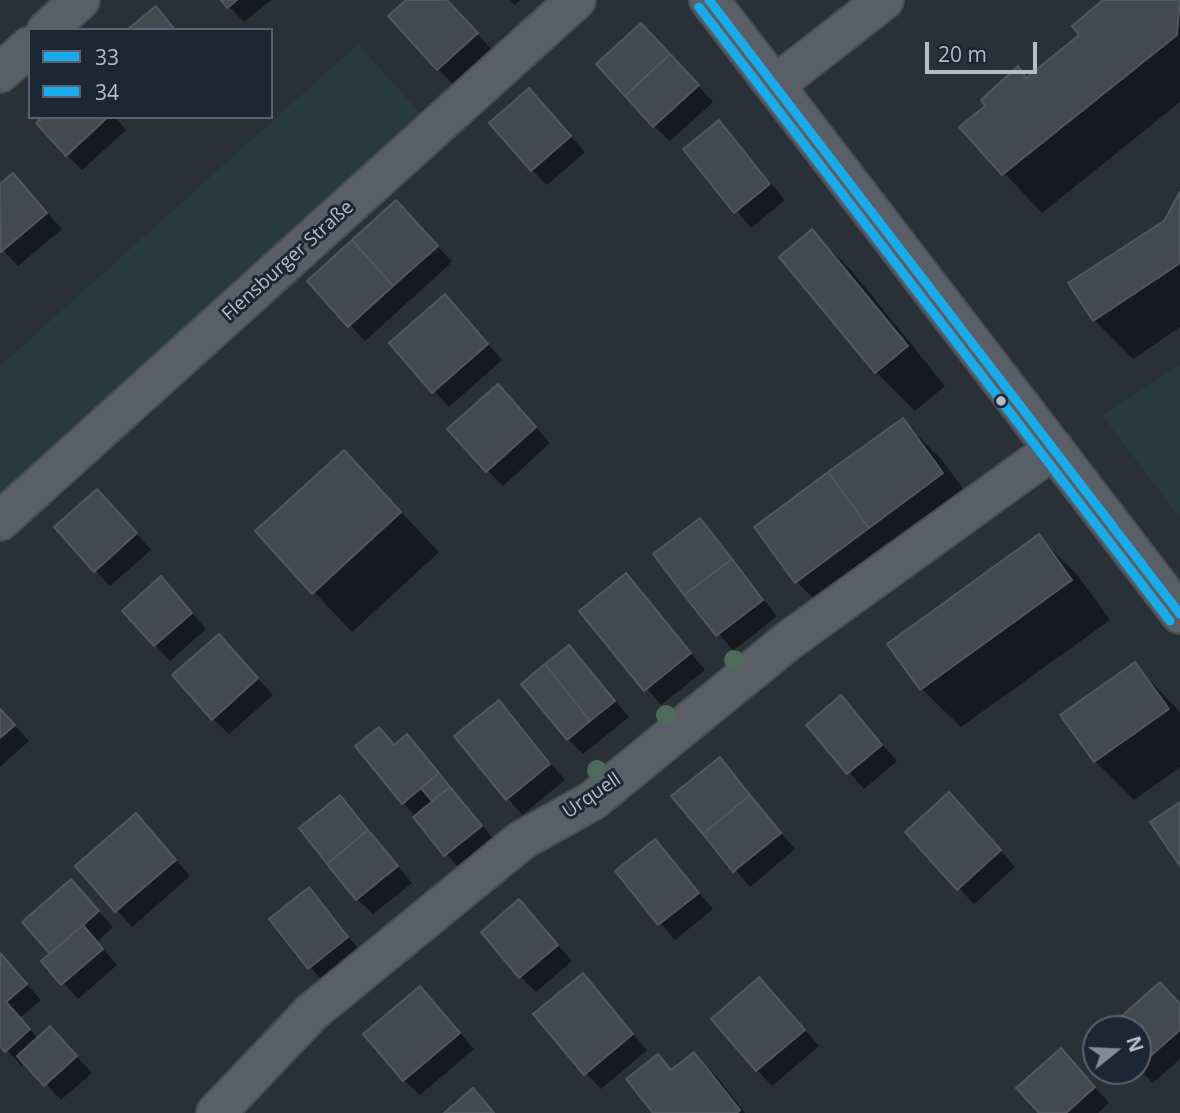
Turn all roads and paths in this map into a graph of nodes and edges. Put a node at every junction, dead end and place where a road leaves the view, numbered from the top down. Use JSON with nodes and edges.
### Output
{"nodes":[{"id":1,"x":80,"y":0,"type":"edge"},
{"id":2,"x":576,"y":0,"type":"edge"},
{"id":3,"x":709,"y":0,"type":"edge"},
{"id":4,"x":884,"y":0,"type":"edge"},
{"id":5,"x":49,"y":28,"type":"edge"},
{"id":6,"x":28,"y":48,"type":"edge"},
{"id":7,"x":0,"y":73,"type":"edge"},
{"id":8,"x":775,"y":85,"type":"junction"},
{"id":9,"x":1054,"y":449,"type":"junction"},
{"id":10,"x":0,"y":521,"type":"edge"},
{"id":11,"x":1180,"y":614,"type":"edge"},
{"id":12,"x":216,"y":1113,"type":"edge"}],
"edges":[{"from":1,"to":5,"type":"street"},
{"from":2,"to":10,"type":"street","name":"Flensburger Straße"},
{"from":3,"to":8,"type":"street"},
{"from":4,"to":8,"type":"street"},
{"from":6,"to":7,"type":"street"},
{"from":8,"to":9,"type":"street"},
{"from":9,"to":11,"type":"street"},
{"from":9,"to":12,"type":"street","name":"Urquell"}]}
